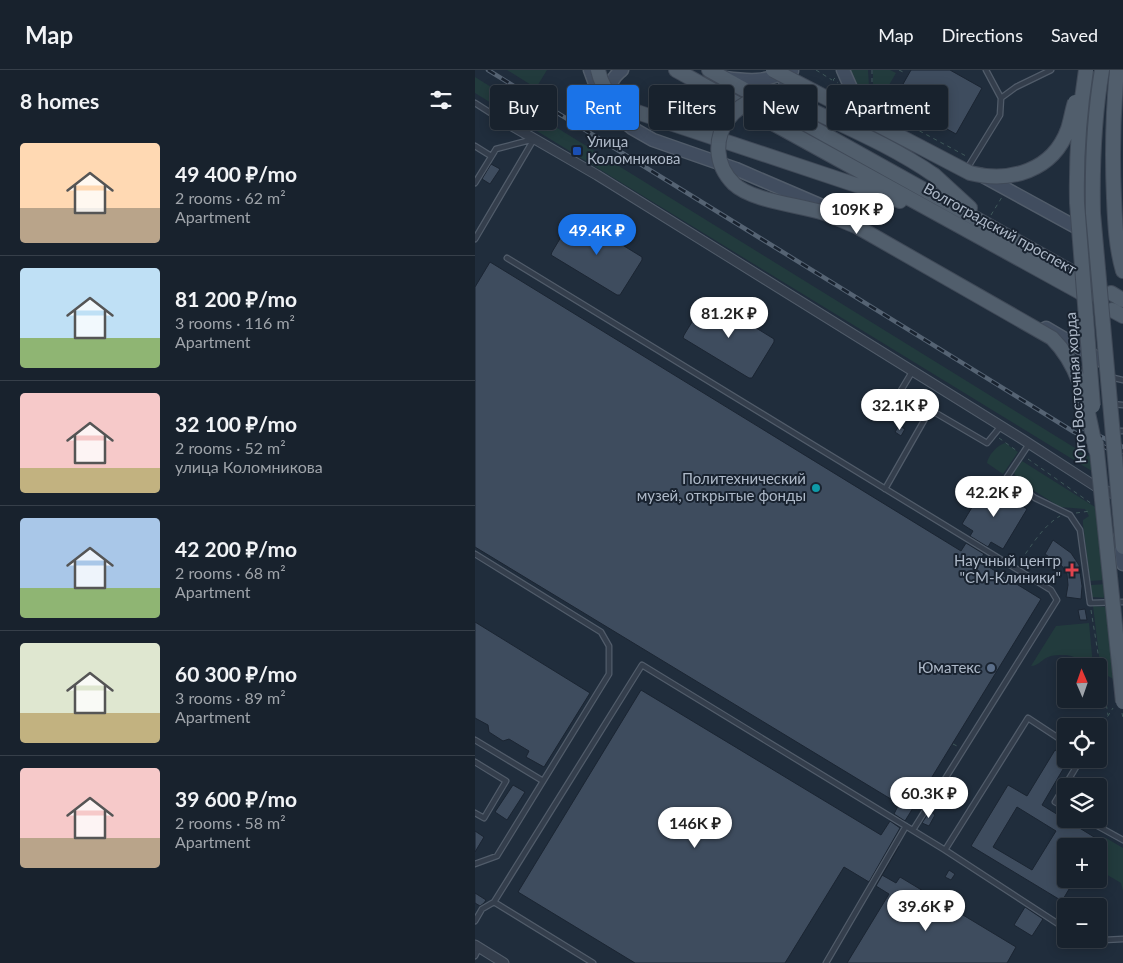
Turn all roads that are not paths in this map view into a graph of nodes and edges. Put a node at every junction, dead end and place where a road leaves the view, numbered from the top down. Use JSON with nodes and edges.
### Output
{"nodes":[{"id":1,"x":589,"y":70,"type":"edge"},
{"id":2,"x":598,"y":70,"type":"edge"},
{"id":3,"x":622,"y":70,"type":"edge"},
{"id":4,"x":709,"y":70,"type":"edge"},
{"id":5,"x":773,"y":70,"type":"edge"},
{"id":6,"x":787,"y":70,"type":"edge"},
{"id":7,"x":793,"y":70,"type":"edge"},
{"id":8,"x":986,"y":70,"type":"edge"},
{"id":9,"x":1051,"y":70,"type":"edge"},
{"id":10,"x":1084,"y":70,"type":"edge"},
{"id":11,"x":1102,"y":70,"type":"edge"},
{"id":12,"x":1117,"y":70,"type":"edge"},
{"id":13,"x":677,"y":71,"type":"edge"},
{"id":14,"x":840,"y":73,"type":"edge"},
{"id":15,"x":723,"y":78,"type":"junction"},
{"id":16,"x":595,"y":85,"type":"edge"},
{"id":17,"x":610,"y":85,"type":"edge"},
{"id":18,"x":785,"y":85,"type":"edge"},
{"id":19,"x":744,"y":90,"type":"edge"},
{"id":20,"x":1001,"y":98,"type":"junction"},
{"id":21,"x":475,"y":103,"type":"edge"},
{"id":22,"x":490,"y":113,"type":"edge"},
{"id":23,"x":519,"y":130,"type":"edge"},
{"id":24,"x":636,"y":130,"type":"edge"},
{"id":25,"x":817,"y":130,"type":"edge"},
{"id":26,"x":534,"y":139,"type":"junction"},
{"id":27,"x":475,"y":146,"type":"edge"},
{"id":28,"x":491,"y":156,"type":"junction"},
{"id":29,"x":970,"y":163,"type":"junction"},
{"id":30,"x":475,"y":183,"type":"edge"},
{"id":31,"x":953,"y":222,"type":"junction"},
{"id":32,"x":1007,"y":236,"type":"junction"},
{"id":33,"x":475,"y":239,"type":"edge"},
{"id":34,"x":507,"y":258,"type":"dead end"},
{"id":35,"x":1123,"y":271,"type":"edge"},
{"id":36,"x":1117,"y":297,"type":"edge"},
{"id":37,"x":1118,"y":313,"type":"edge"},
{"id":38,"x":1104,"y":362,"type":"junction"},
{"id":39,"x":912,"y":372,"type":"junction"},
{"id":40,"x":1105,"y":376,"type":"junction"},
{"id":41,"x":1123,"y":380,"type":"edge"},
{"id":42,"x":1108,"y":404,"type":"junction"},
{"id":43,"x":1123,"y":405,"type":"edge"},
{"id":44,"x":930,"y":410,"type":"junction"},
{"id":45,"x":1001,"y":426,"type":"junction"},
{"id":46,"x":1115,"y":433,"type":"edge"},
{"id":47,"x":1030,"y":444,"type":"junction"},
{"id":48,"x":1096,"y":451,"type":"junction"},
{"id":49,"x":1113,"y":463,"type":"dead end"},
{"id":50,"x":885,"y":489,"type":"junction"},
{"id":51,"x":1116,"y":496,"type":"junction"},
{"id":52,"x":1123,"y":547,"type":"edge"},
{"id":53,"x":475,"y":554,"type":"edge"},
{"id":54,"x":1123,"y":564,"type":"edge"},
{"id":55,"x":1123,"y":602,"type":"edge"},
{"id":56,"x":1123,"y":702,"type":"edge"},
{"id":57,"x":1057,"y":737,"type":"edge"},
{"id":58,"x":475,"y":740,"type":"edge"},
{"id":59,"x":475,"y":762,"type":"edge"},
{"id":60,"x":543,"y":781,"type":"junction"},
{"id":61,"x":475,"y":813,"type":"edge"},
{"id":62,"x":907,"y":826,"type":"junction"},
{"id":63,"x":1101,"y":828,"type":"edge"},
{"id":64,"x":913,"y":830,"type":"junction"},
{"id":65,"x":1123,"y":840,"type":"edge"},
{"id":66,"x":945,"y":850,"type":"junction"},
{"id":67,"x":475,"y":864,"type":"edge"},
{"id":68,"x":494,"y":902,"type":"junction"},
{"id":69,"x":475,"y":920,"type":"edge"},
{"id":70,"x":1057,"y":923,"type":"edge"},
{"id":71,"x":1123,"y":939,"type":"edge"},
{"id":72,"x":1107,"y":940,"type":"edge"},
{"id":73,"x":477,"y":950,"type":"edge"},
{"id":74,"x":504,"y":963,"type":"edge"},
{"id":75,"x":593,"y":963,"type":"edge"},
{"id":76,"x":826,"y":963,"type":"edge"}],
"edges":[{"from":1,"to":16,"type":"main road"},
{"from":2,"to":31,"type":"main road","bridge":true},
{"from":3,"to":17,"type":"main road"},
{"from":4,"to":15,"type":"main road","name":"Волгоградский проспект"},
{"from":5,"to":10,"type":"main road","bridge":true},
{"from":6,"to":15,"type":"main road"},
{"from":7,"to":18,"type":"main road"},
{"from":8,"to":20,"type":"lane"},
{"from":9,"to":20,"type":"lane"},
{"from":10,"to":48,"type":"main road","name":"Юго-Восточная хорда","bridge":true},
{"from":11,"to":52,"type":"main road","name":"Юго-Восточная хорда","bridge":true},
{"from":12,"to":35,"type":"main road"},
{"from":13,"to":31,"type":"main road","name":"Волгоградский проспект"},
{"from":14,"to":29,"type":"main road"},
{"from":15,"to":19,"type":"main road","name":"Волгоградский проспект"},
{"from":20,"to":29,"type":"lane"},
{"from":21,"to":22,"type":"lane"},
{"from":23,"to":26,"type":"street"},
{"from":24,"to":38,"type":"main road"},
{"from":25,"to":32,"type":"main road","name":"Волгоградский проспект"},
{"from":26,"to":28,"type":"lane"},
{"from":26,"to":33,"type":"lane"},
{"from":26,"to":39,"type":"street"},
{"from":27,"to":28,"type":"lane"},
{"from":28,"to":30,"type":"lane"},
{"from":29,"to":38,"type":"main road"},
{"from":31,"to":37,"type":"main road","name":"Волгоградский проспект"},
{"from":32,"to":36,"type":"main road","name":"Волгоградский проспект"},
{"from":32,"to":48,"type":"main road","bridge":true},
{"from":34,"to":50,"type":"lane"},
{"from":38,"to":40,"type":"main road"},
{"from":39,"to":44,"type":"lane"},
{"from":39,"to":45,"type":"street"},
{"from":40,"to":41,"type":"lane"},
{"from":40,"to":42,"type":"main road"},
{"from":42,"to":43,"type":"lane"},
{"from":42,"to":46,"type":"main road"},
{"from":44,"to":45,"type":"lane"},
{"from":44,"to":50,"type":"lane"},
{"from":45,"to":47,"type":"street"},
{"from":47,"to":51,"type":"street"},
{"from":47,"to":55,"type":"lane"},
{"from":48,"to":56,"type":"main road","name":"Юго-Восточная хорда","bridge":true},
{"from":49,"to":51,"type":"main road"},
{"from":50,"to":64,"type":"lane"},
{"from":51,"to":54,"type":"main road"},
{"from":53,"to":60,"type":"lane"},
{"from":57,"to":66,"type":"lane"},
{"from":58,"to":60,"type":"lane"},
{"from":59,"to":61,"type":"lane"},
{"from":60,"to":67,"type":"lane"},
{"from":62,"to":64,"type":"lane"},
{"from":62,"to":68,"type":"lane"},
{"from":62,"to":76,"type":"lane"},
{"from":63,"to":65,"type":"lane"},
{"from":64,"to":66,"type":"lane"},
{"from":66,"to":70,"type":"lane"},
{"from":68,"to":69,"type":"lane"},
{"from":68,"to":75,"type":"lane"},
{"from":71,"to":72,"type":"lane"},
{"from":73,"to":74,"type":"street"}]}
